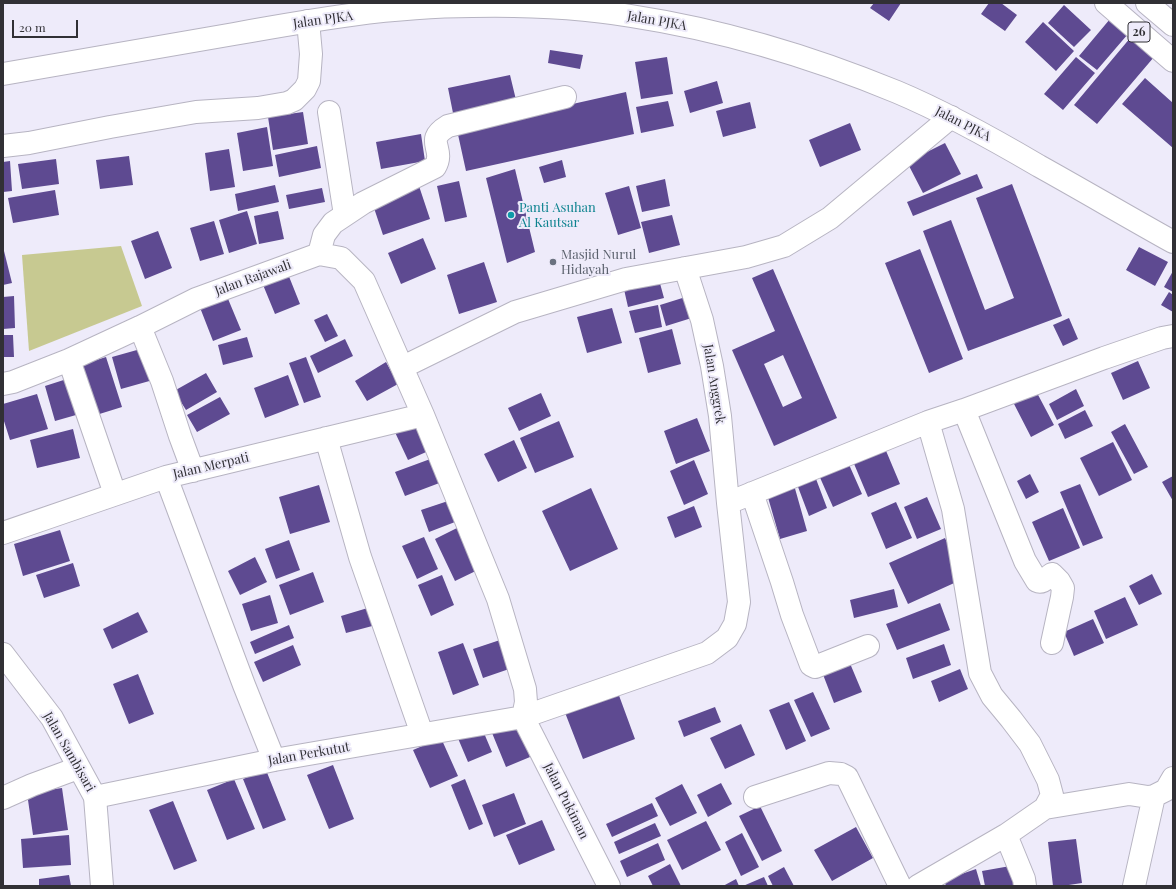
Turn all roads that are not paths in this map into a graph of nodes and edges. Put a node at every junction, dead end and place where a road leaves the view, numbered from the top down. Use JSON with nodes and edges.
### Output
{"nodes":[{"id":1,"x":1106,"y":3,"type":"edge"},
{"id":2,"x":1147,"y":3,"type":"edge"},
{"id":3,"x":308,"y":21,"type":"junction"},
{"id":4,"x":1173,"y":25,"type":"edge"},
{"id":5,"x":1173,"y":61,"type":"edge"},
{"id":6,"x":3,"y":74,"type":"edge"},
{"id":7,"x":565,"y":97,"type":"dead end"},
{"id":8,"x":329,"y":112,"type":"dead end"},
{"id":9,"x":951,"y":117,"type":"junction"},
{"id":10,"x":3,"y":146,"type":"edge"},
{"id":11,"x":345,"y":215,"type":"junction"},
{"id":12,"x":1173,"y":242,"type":"edge"},
{"id":13,"x":319,"y":254,"type":"junction"},
{"id":14,"x":684,"y":268,"type":"junction"},
{"id":15,"x":140,"y":327,"type":"junction"},
{"id":16,"x":1173,"y":336,"type":"edge"},
{"id":17,"x":69,"y":360,"type":"junction"},
{"id":18,"x":403,"y":367,"type":"junction"},
{"id":19,"x":3,"y":384,"type":"edge"},
{"id":20,"x":964,"y":410,"type":"junction"},
{"id":21,"x":423,"y":414,"type":"junction"},
{"id":22,"x":928,"y":422,"type":"junction"},
{"id":23,"x":326,"y":438,"type":"junction"},
{"id":24,"x":193,"y":471,"type":"junction"},
{"id":25,"x":166,"y":477,"type":"junction"},
{"id":26,"x":752,"y":493,"type":"junction"},
{"id":27,"x":115,"y":494,"type":"junction"},
{"id":28,"x":728,"y":503,"type":"junction"},
{"id":29,"x":3,"y":533,"type":"edge"},
{"id":30,"x":1052,"y":643,"type":"dead end"},
{"id":31,"x":868,"y":646,"type":"dead end"},
{"id":32,"x":3,"y":654,"type":"edge"},
{"id":33,"x":523,"y":717,"type":"junction"},
{"id":34,"x":422,"y":734,"type":"junction"},
{"id":35,"x":274,"y":760,"type":"junction"},
{"id":36,"x":78,"y":768,"type":"junction"},
{"id":37,"x":1173,"y":778,"type":"edge"},
{"id":38,"x":1154,"y":796,"type":"junction"},
{"id":39,"x":95,"y":797,"type":"junction"},
{"id":40,"x":755,"y":797,"type":"dead end"},
{"id":41,"x":3,"y":798,"type":"edge"},
{"id":42,"x":1045,"y":808,"type":"junction"},
{"id":43,"x":1006,"y":835,"type":"junction"},
{"id":44,"x":102,"y":886,"type":"edge"},
{"id":45,"x":609,"y":886,"type":"edge"},
{"id":46,"x":900,"y":886,"type":"edge"},
{"id":47,"x":918,"y":886,"type":"edge"},
{"id":48,"x":1025,"y":886,"type":"edge"},
{"id":49,"x":1134,"y":886,"type":"edge"}],
"edges":[{"from":1,"to":5,"type":"main road","number":"26"},
{"from":2,"to":4,"type":"main road","number":"26"},
{"from":3,"to":6,"type":"main road","name":"Jalan PJKA"},
{"from":3,"to":9,"type":"main road","name":"Jalan PJKA"},
{"from":3,"to":10,"type":"main road"},
{"from":7,"to":11,"type":"main road"},
{"from":8,"to":11,"type":"main road"},
{"from":9,"to":12,"type":"main road","name":"Jalan PJKA"},
{"from":9,"to":14,"type":"main road"},
{"from":11,"to":13,"type":"main road"},
{"from":13,"to":15,"type":"main road","name":"Jalan Rajawali"},
{"from":13,"to":18,"type":"main road"},
{"from":14,"to":18,"type":"main road"},
{"from":14,"to":28,"type":"main road","name":"Jalan Anggrek"},
{"from":15,"to":17,"type":"main road","name":"Jalan Rajawali"},
{"from":15,"to":24,"type":"main road"},
{"from":16,"to":20,"type":"main road"},
{"from":17,"to":19,"type":"main road","name":"Jalan Rajawali"},
{"from":17,"to":27,"type":"main road"},
{"from":18,"to":21,"type":"main road"},
{"from":20,"to":22,"type":"main road"},
{"from":20,"to":30,"type":"main road"},
{"from":21,"to":23,"type":"main road","name":"Jalan Merpati"},
{"from":21,"to":33,"type":"main road"},
{"from":22,"to":26,"type":"main road"},
{"from":22,"to":42,"type":"main road"},
{"from":23,"to":24,"type":"main road","name":"Jalan Merpati"},
{"from":23,"to":34,"type":"main road"},
{"from":24,"to":25,"type":"main road","name":"Jalan Merpati"},
{"from":25,"to":27,"type":"main road","name":"Jalan Merpati"},
{"from":25,"to":35,"type":"main road"},
{"from":26,"to":28,"type":"main road"},
{"from":26,"to":31,"type":"main road"},
{"from":27,"to":29,"type":"main road","name":"Jalan Merpati"},
{"from":28,"to":33,"type":"main road","name":"Jalan Anggrek"},
{"from":32,"to":36,"type":"main road","name":"Jalan Sambisari"},
{"from":33,"to":34,"type":"main road","name":"Jalan Perkutut"},
{"from":33,"to":45,"type":"main road","name":"Jalan Pukiman"},
{"from":34,"to":35,"type":"main road","name":"Jalan Perkutut"},
{"from":35,"to":39,"type":"main road","name":"Jalan Perkutut"},
{"from":36,"to":39,"type":"main road","name":"Jalan Sambisari"},
{"from":36,"to":41,"type":"main road"},
{"from":37,"to":38,"type":"main road"},
{"from":38,"to":42,"type":"main road"},
{"from":38,"to":49,"type":"main road"},
{"from":39,"to":44,"type":"main road","name":"Jalan Sambisari"},
{"from":40,"to":46,"type":"main road"},
{"from":42,"to":43,"type":"main road"},
{"from":43,"to":47,"type":"main road"},
{"from":43,"to":48,"type":"main road"}]}
